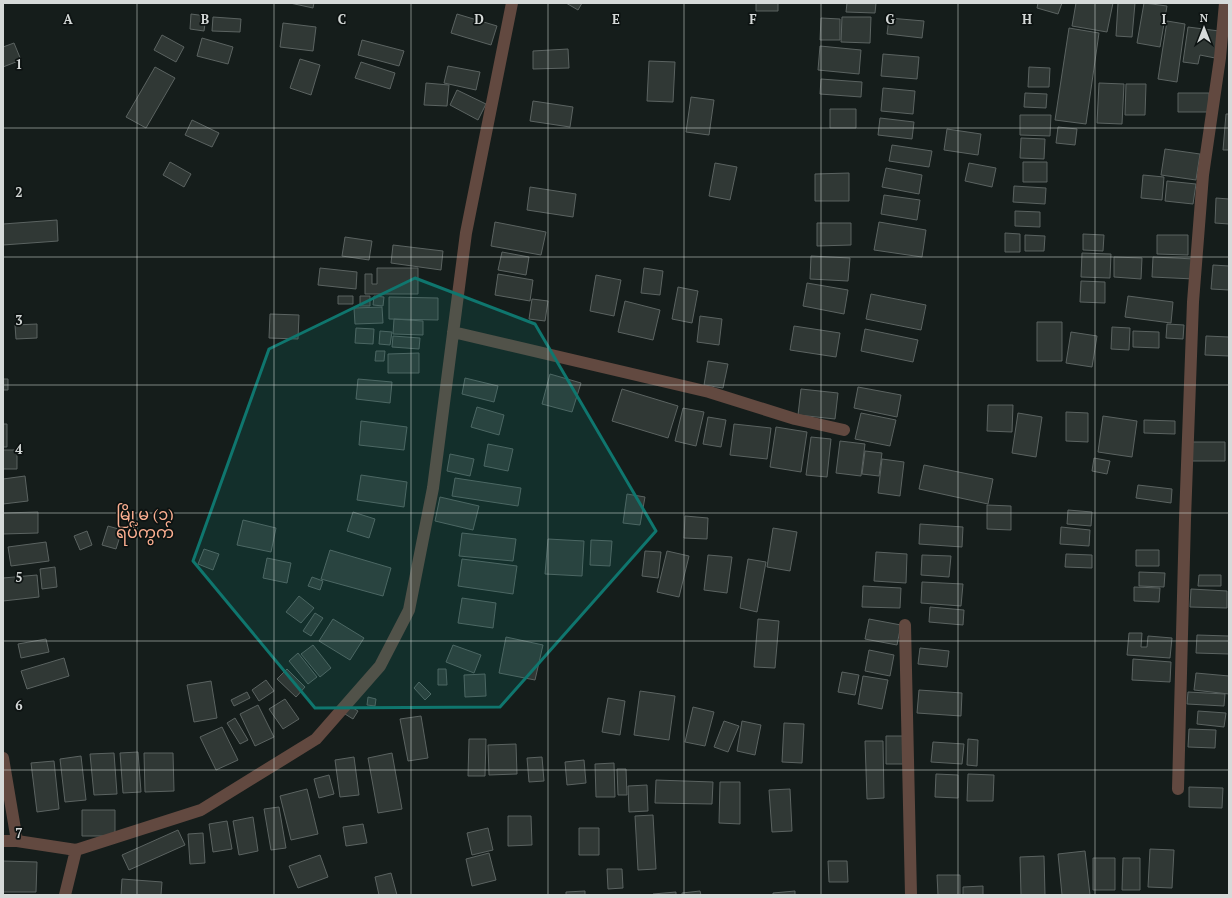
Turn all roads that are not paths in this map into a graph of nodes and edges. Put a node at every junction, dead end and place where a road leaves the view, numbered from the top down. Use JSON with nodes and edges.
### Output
{"nodes":[{"id":1,"x":512,"y":3,"type":"edge"},
{"id":2,"x":1225,"y":3,"type":"edge"},
{"id":3,"x":453,"y":332,"type":"junction"},
{"id":4,"x":844,"y":430,"type":"dead end"},
{"id":5,"x":905,"y":625,"type":"dead end"},
{"id":6,"x":3,"y":758,"type":"edge"},
{"id":7,"x":1178,"y":789,"type":"dead end"},
{"id":8,"x":3,"y":840,"type":"edge"},
{"id":9,"x":17,"y":841,"type":"junction"},
{"id":10,"x":76,"y":850,"type":"junction"},
{"id":11,"x":65,"y":895,"type":"edge"},
{"id":12,"x":911,"y":895,"type":"edge"}],
"edges":[{"from":1,"to":3,"type":"street"},
{"from":2,"to":7,"type":"street"},
{"from":3,"to":4,"type":"street"},
{"from":3,"to":10,"type":"street"},
{"from":5,"to":12,"type":"street"},
{"from":6,"to":9,"type":"street"},
{"from":8,"to":9,"type":"street"},
{"from":9,"to":10,"type":"street"},
{"from":10,"to":11,"type":"street"}]}
